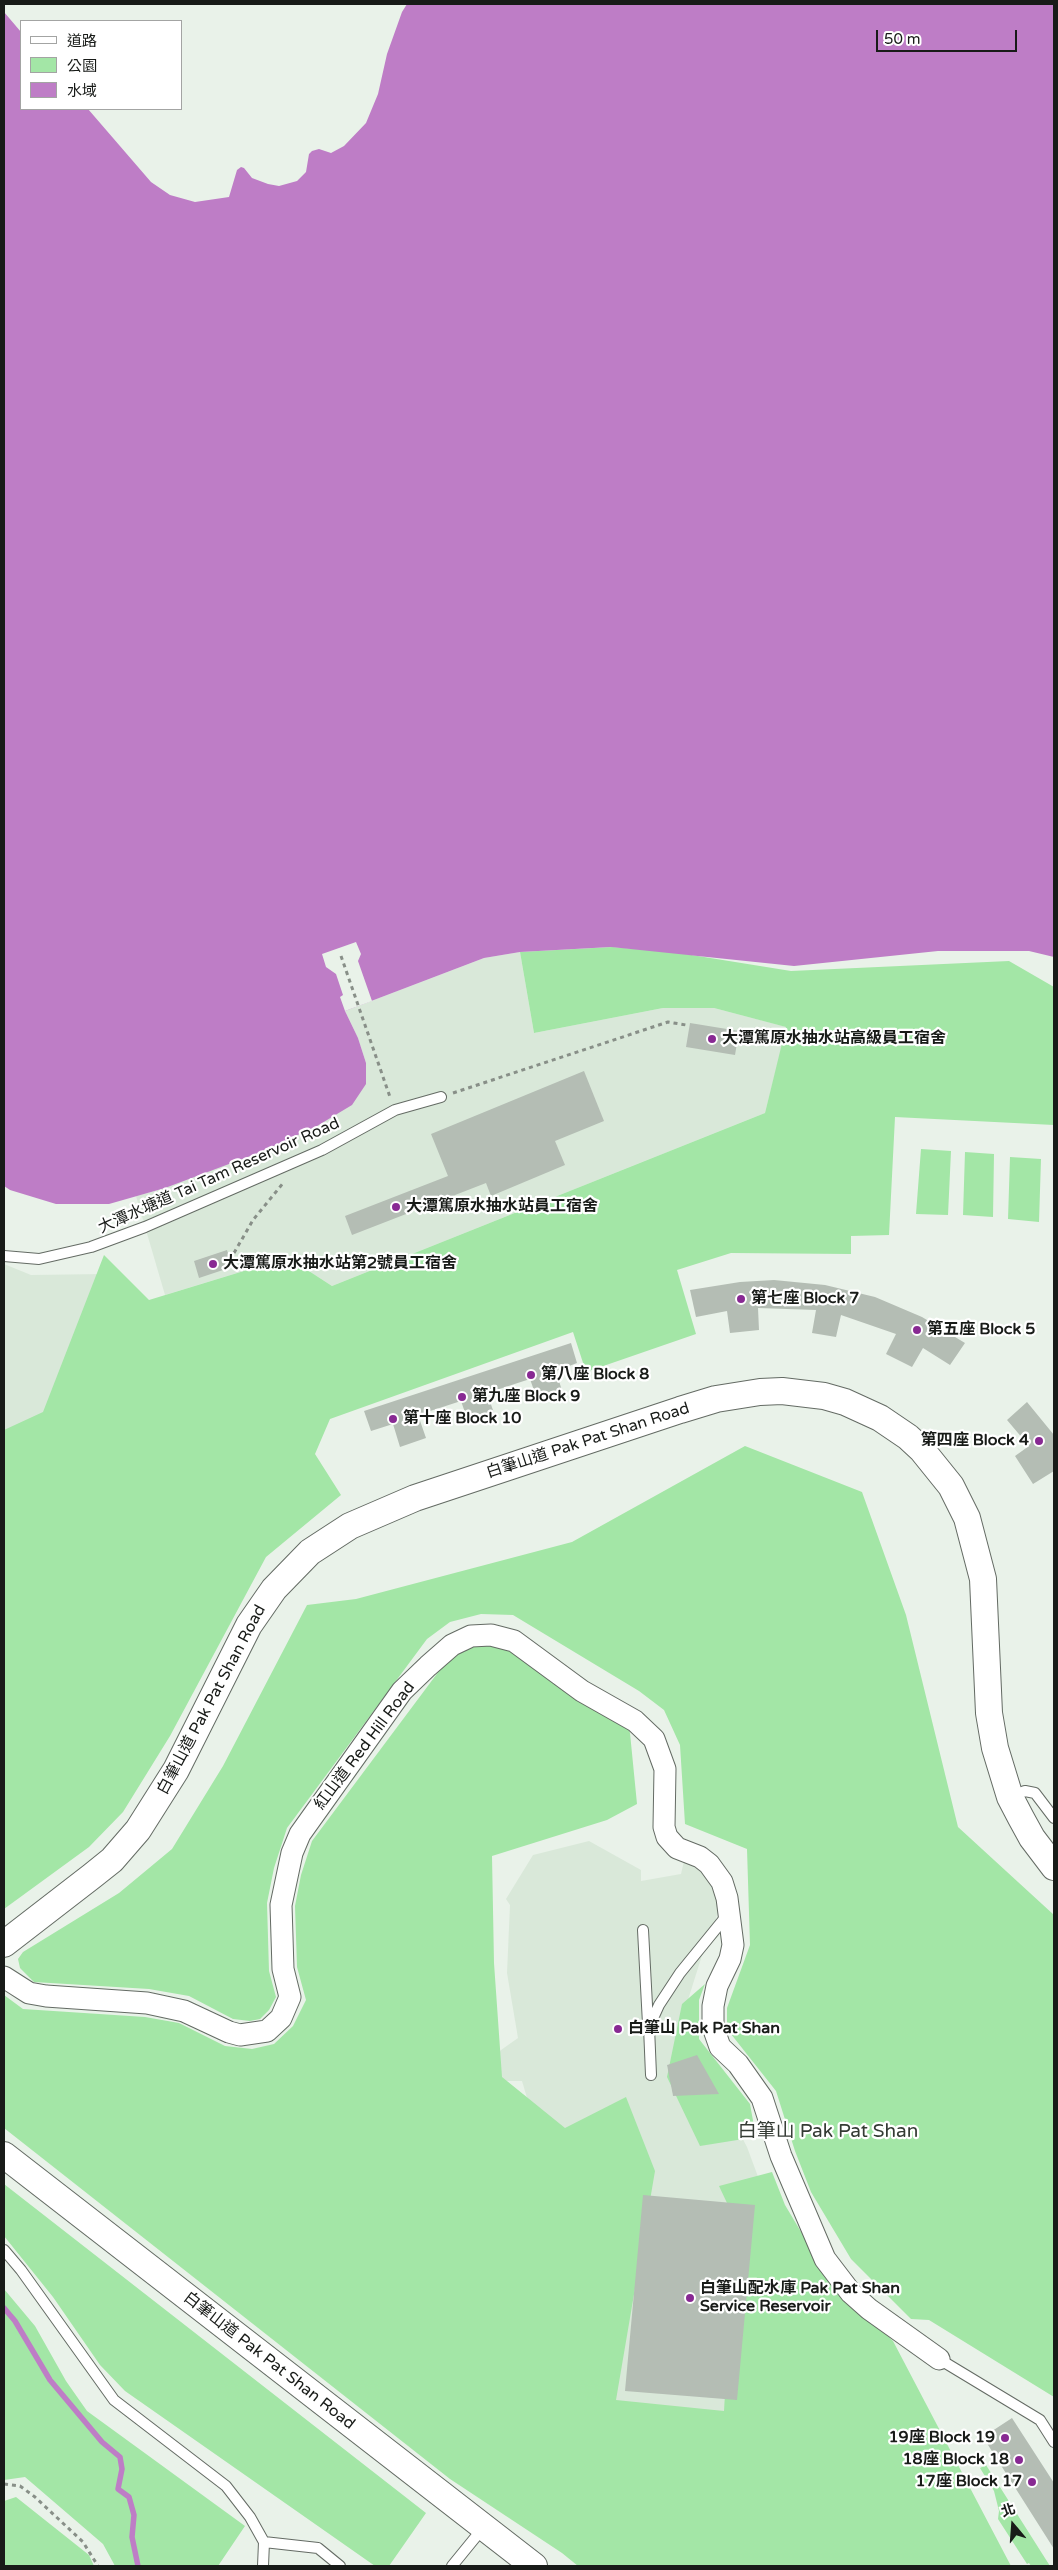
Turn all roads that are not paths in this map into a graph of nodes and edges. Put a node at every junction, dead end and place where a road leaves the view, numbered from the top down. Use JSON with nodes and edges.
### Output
{"nodes":[{"id":1,"x":441,"y":1097,"type":"road end"},
{"id":2,"x":4,"y":1256,"type":"edge"},
{"id":3,"x":1010,"y":1797,"type":"junction"},
{"id":4,"x":1054,"y":1818,"type":"edge"},
{"id":5,"x":1054,"y":1867,"type":"edge"},
{"id":6,"x":730,"y":1911,"type":"junction"},
{"id":7,"x":643,"y":1930,"type":"dead end"},
{"id":8,"x":4,"y":1944,"type":"edge"},
{"id":9,"x":4,"y":1977,"type":"edge"},
{"id":10,"x":649,"y":2027,"type":"junction"},
{"id":11,"x":651,"y":2075,"type":"dead end"},
{"id":12,"x":4,"y":2155,"type":"edge"},
{"id":13,"x":4,"y":2250,"type":"edge"},
{"id":14,"x":939,"y":2359,"type":"joint"},
{"id":15,"x":1054,"y":2442,"type":"edge"},
{"id":16,"x":477,"y":2535,"type":"junction"},
{"id":17,"x":264,"y":2542,"type":"junction"},
{"id":18,"x":263,"y":2566,"type":"edge"},
{"id":19,"x":340,"y":2566,"type":"edge"},
{"id":20,"x":452,"y":2566,"type":"edge"},
{"id":21,"x":534,"y":2566,"type":"edge"}],
"edges":[{"from":1,"to":2,"type":"lane","name":"大潭水塘道 Tai Tam Reservoir Road"},
{"from":3,"to":4,"type":"lane"},
{"from":3,"to":5,"type":"street","name":"白筆山道 Pak Pat Shan Road"},
{"from":3,"to":8,"type":"street","name":"白筆山道 Pak Pat Shan Road"},
{"from":6,"to":9,"type":"street","name":"紅山道 Red Hill Road"},
{"from":6,"to":10,"type":"lane"},
{"from":6,"to":14,"type":"street","name":"紅山道 Red Hill Road"},
{"from":7,"to":10,"type":"lane"},
{"from":10,"to":11,"type":"lane"},
{"from":12,"to":16,"type":"street","name":"白筆山道 Pak Pat Shan Road"},
{"from":13,"to":17,"type":"lane"},
{"from":14,"to":15,"type":"lane","name":"紅山道 Red Hill Road"},
{"from":16,"to":20,"type":"lane"},
{"from":16,"to":21,"type":"street","name":"白筆山道 Pak Pat Shan Road"},
{"from":17,"to":18,"type":"lane"},
{"from":17,"to":19,"type":"lane"}]}
